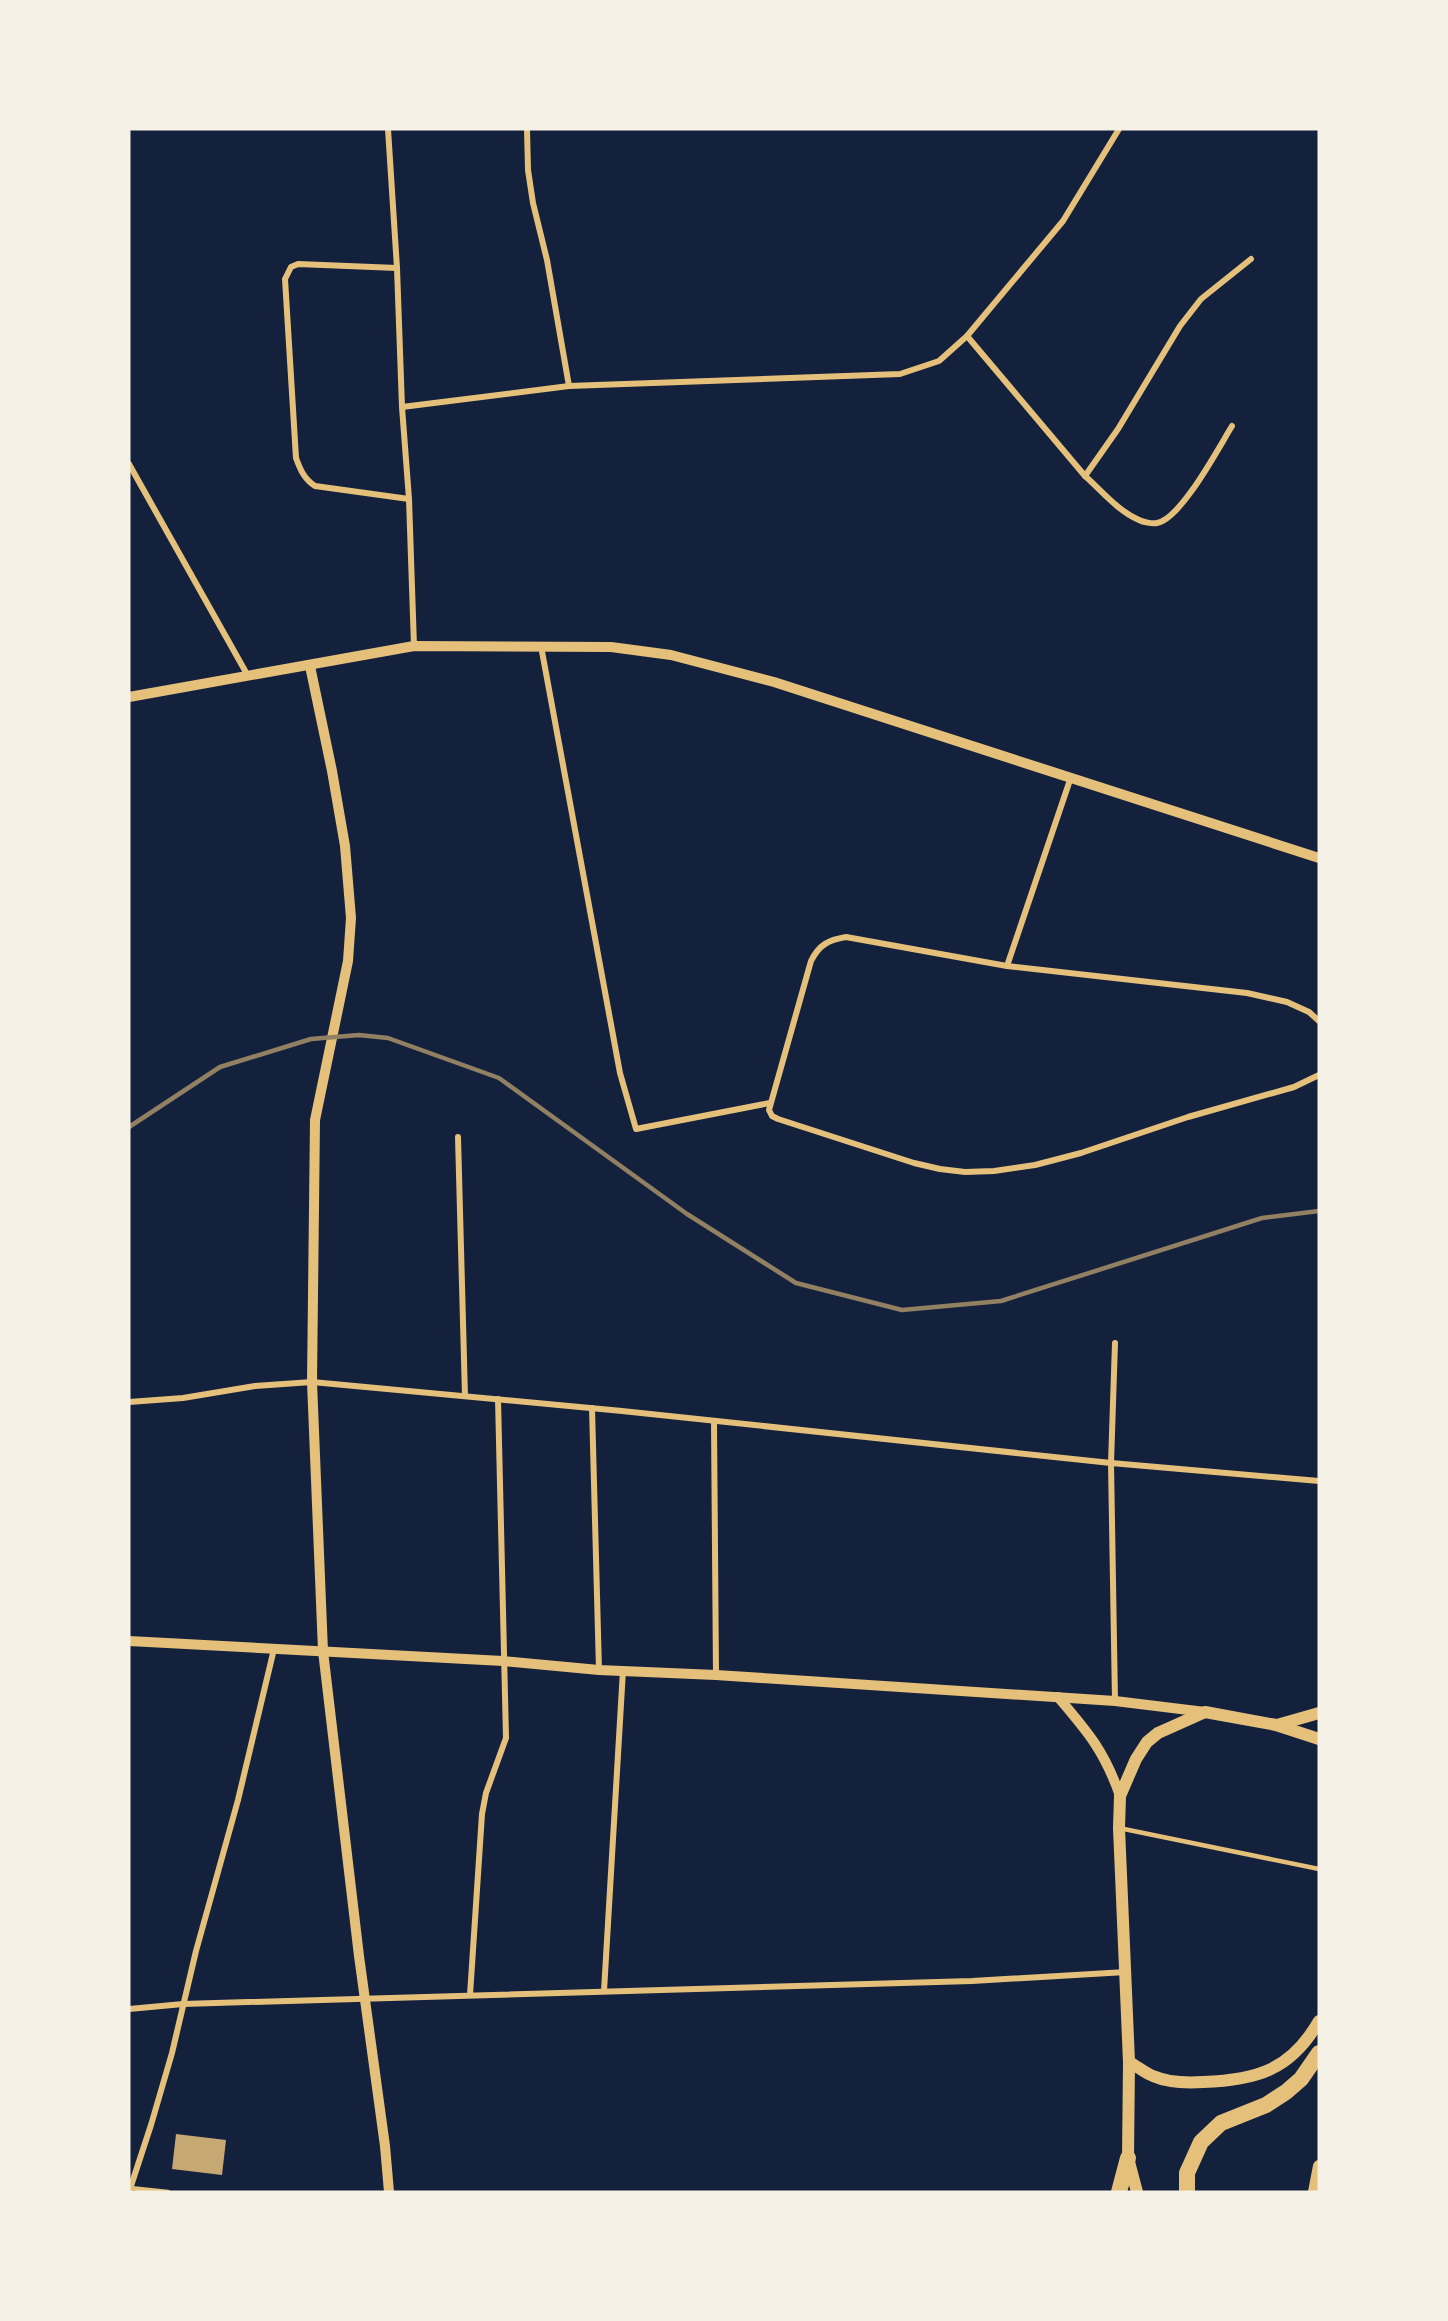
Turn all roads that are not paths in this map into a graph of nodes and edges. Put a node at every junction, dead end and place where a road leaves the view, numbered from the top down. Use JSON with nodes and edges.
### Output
{"nodes":[{"id":1,"x":388,"y":129,"type":"edge"},
{"id":2,"x":527,"y":129,"type":"edge"},
{"id":3,"x":1119,"y":129,"type":"edge"},
{"id":4,"x":1251,"y":259,"type":"dead end"},
{"id":5,"x":397,"y":268,"type":"junction"},
{"id":6,"x":967,"y":336,"type":"junction"},
{"id":7,"x":570,"y":386,"type":"junction"},
{"id":8,"x":402,"y":406,"type":"junction"},
{"id":9,"x":1232,"y":426,"type":"dead end"},
{"id":10,"x":129,"y":464,"type":"edge"},
{"id":11,"x":1085,"y":476,"type":"junction"},
{"id":12,"x":409,"y":498,"type":"junction"},
{"id":13,"x":414,"y":646,"type":"junction"},
{"id":14,"x":541,"y":646,"type":"junction"},
{"id":15,"x":310,"y":666,"type":"junction"},
{"id":16,"x":249,"y":677,"type":"junction"},
{"id":17,"x":129,"y":697,"type":"edge"},
{"id":18,"x":1071,"y":777,"type":"junction"},
{"id":19,"x":1316,"y":859,"type":"edge"},
{"id":20,"x":1007,"y":966,"type":"junction"},
{"id":21,"x":1319,"y":1021,"type":"edge"},
{"id":22,"x":1319,"y":1075,"type":"edge"},
{"id":23,"x":770,"y":1103,"type":"junction"},
{"id":24,"x":458,"y":1137,"type":"dead end"},
{"id":25,"x":1115,"y":1343,"type":"dead end"},
{"id":26,"x":312,"y":1382,"type":"junction"},
{"id":27,"x":465,"y":1396,"type":"junction"},
{"id":28,"x":498,"y":1399,"type":"junction"},
{"id":29,"x":129,"y":1402,"type":"edge"},
{"id":30,"x":592,"y":1408,"type":"junction"},
{"id":31,"x":714,"y":1422,"type":"junction"},
{"id":32,"x":1111,"y":1463,"type":"junction"},
{"id":33,"x":1319,"y":1481,"type":"edge"},
{"id":34,"x":129,"y":1641,"type":"edge"},
{"id":35,"x":274,"y":1648,"type":"junction"},
{"id":36,"x":323,"y":1651,"type":"junction"},
{"id":37,"x":503,"y":1661,"type":"junction"},
{"id":38,"x":599,"y":1670,"type":"junction"},
{"id":39,"x":623,"y":1670,"type":"junction"},
{"id":40,"x":716,"y":1675,"type":"junction"},
{"id":41,"x":1058,"y":1697,"type":"junction"},
{"id":42,"x":1115,"y":1701,"type":"junction"},
{"id":43,"x":1205,"y":1712,"type":"junction"},
{"id":44,"x":1319,"y":1713,"type":"edge"},
{"id":45,"x":1276,"y":1725,"type":"junction"},
{"id":46,"x":1319,"y":1739,"type":"edge"},
{"id":47,"x":1120,"y":1796,"type":"junction"},
{"id":48,"x":1119,"y":1828,"type":"junction"},
{"id":49,"x":1319,"y":1869,"type":"edge"},
{"id":50,"x":1126,"y":1972,"type":"junction"},
{"id":51,"x":604,"y":1991,"type":"junction"},
{"id":52,"x":470,"y":1995,"type":"junction"},
{"id":53,"x":366,"y":1999,"type":"junction"},
{"id":54,"x":183,"y":2004,"type":"junction"},
{"id":55,"x":129,"y":2009,"type":"edge"},
{"id":56,"x":1319,"y":2021,"type":"edge"},
{"id":57,"x":1319,"y":2053,"type":"edge"},
{"id":58,"x":1130,"y":2062,"type":"junction"},
{"id":59,"x":1128,"y":2158,"type":"junction"},
{"id":60,"x":1319,"y":2166,"type":"edge"},
{"id":61,"x":130,"y":2190,"type":"edge"},
{"id":62,"x":168,"y":2192,"type":"edge"},
{"id":63,"x":389,"y":2192,"type":"edge"},
{"id":64,"x":1119,"y":2192,"type":"edge"},
{"id":65,"x":1137,"y":2192,"type":"edge"},
{"id":66,"x":1187,"y":2192,"type":"edge"},
{"id":67,"x":1314,"y":2192,"type":"edge"}],
"edges":[{"from":1,"to":5,"type":"street"},
{"from":2,"to":7,"type":"street"},
{"from":3,"to":6,"type":"street"},
{"from":4,"to":11,"type":"street"},
{"from":5,"to":8,"type":"street"},
{"from":5,"to":12,"type":"street"},
{"from":6,"to":7,"type":"street"},
{"from":6,"to":11,"type":"street"},
{"from":7,"to":8,"type":"street"},
{"from":8,"to":12,"type":"street"},
{"from":9,"to":11,"type":"street"},
{"from":10,"to":16,"type":"street"},
{"from":12,"to":13,"type":"street"},
{"from":13,"to":14,"type":"street"},
{"from":13,"to":15,"type":"street"},
{"from":14,"to":18,"type":"street"},
{"from":14,"to":23,"type":"street"},
{"from":15,"to":16,"type":"street"},
{"from":15,"to":26,"type":"street"},
{"from":16,"to":17,"type":"street"},
{"from":18,"to":19,"type":"street"},
{"from":18,"to":20,"type":"street"},
{"from":20,"to":21,"type":"street"},
{"from":20,"to":23,"type":"street"},
{"from":22,"to":23,"type":"street"},
{"from":24,"to":27,"type":"street"},
{"from":25,"to":32,"type":"street"},
{"from":26,"to":27,"type":"street"},
{"from":26,"to":29,"type":"street"},
{"from":26,"to":36,"type":"street"},
{"from":27,"to":28,"type":"street"},
{"from":28,"to":30,"type":"street"},
{"from":28,"to":37,"type":"street"},
{"from":30,"to":31,"type":"street"},
{"from":30,"to":38,"type":"street"},
{"from":31,"to":32,"type":"street"},
{"from":31,"to":40,"type":"street"},
{"from":32,"to":33,"type":"street"},
{"from":32,"to":42,"type":"street"},
{"from":34,"to":35,"type":"street"},
{"from":35,"to":36,"type":"street"},
{"from":35,"to":54,"type":"street"},
{"from":36,"to":37,"type":"street"},
{"from":36,"to":53,"type":"street"},
{"from":37,"to":38,"type":"street"},
{"from":37,"to":52,"type":"street"},
{"from":38,"to":39,"type":"street"},
{"from":39,"to":40,"type":"street"},
{"from":39,"to":51,"type":"street"},
{"from":40,"to":41,"type":"street"},
{"from":41,"to":42,"type":"street"},
{"from":41,"to":47,"type":"street"},
{"from":42,"to":43,"type":"street"},
{"from":43,"to":45,"type":"main road"},
{"from":43,"to":47,"type":"main road"},
{"from":44,"to":45,"type":"main road"},
{"from":45,"to":46,"type":"main road"},
{"from":47,"to":48,"type":"main road"},
{"from":48,"to":49,"type":"lane"},
{"from":48,"to":50,"type":"main road"},
{"from":50,"to":51,"type":"street"},
{"from":50,"to":58,"type":"main road"},
{"from":51,"to":52,"type":"street"},
{"from":52,"to":53,"type":"street"},
{"from":53,"to":54,"type":"street"},
{"from":53,"to":63,"type":"street"},
{"from":54,"to":55,"type":"street"},
{"from":54,"to":61,"type":"street"},
{"from":56,"to":58,"type":"main road"},
{"from":57,"to":66,"type":"highway"},
{"from":58,"to":59,"type":"main road"},
{"from":59,"to":64,"type":"highway"},
{"from":59,"to":65,"type":"main road"},
{"from":60,"to":67,"type":"main road"},
{"from":61,"to":62,"type":"lane"}]}
